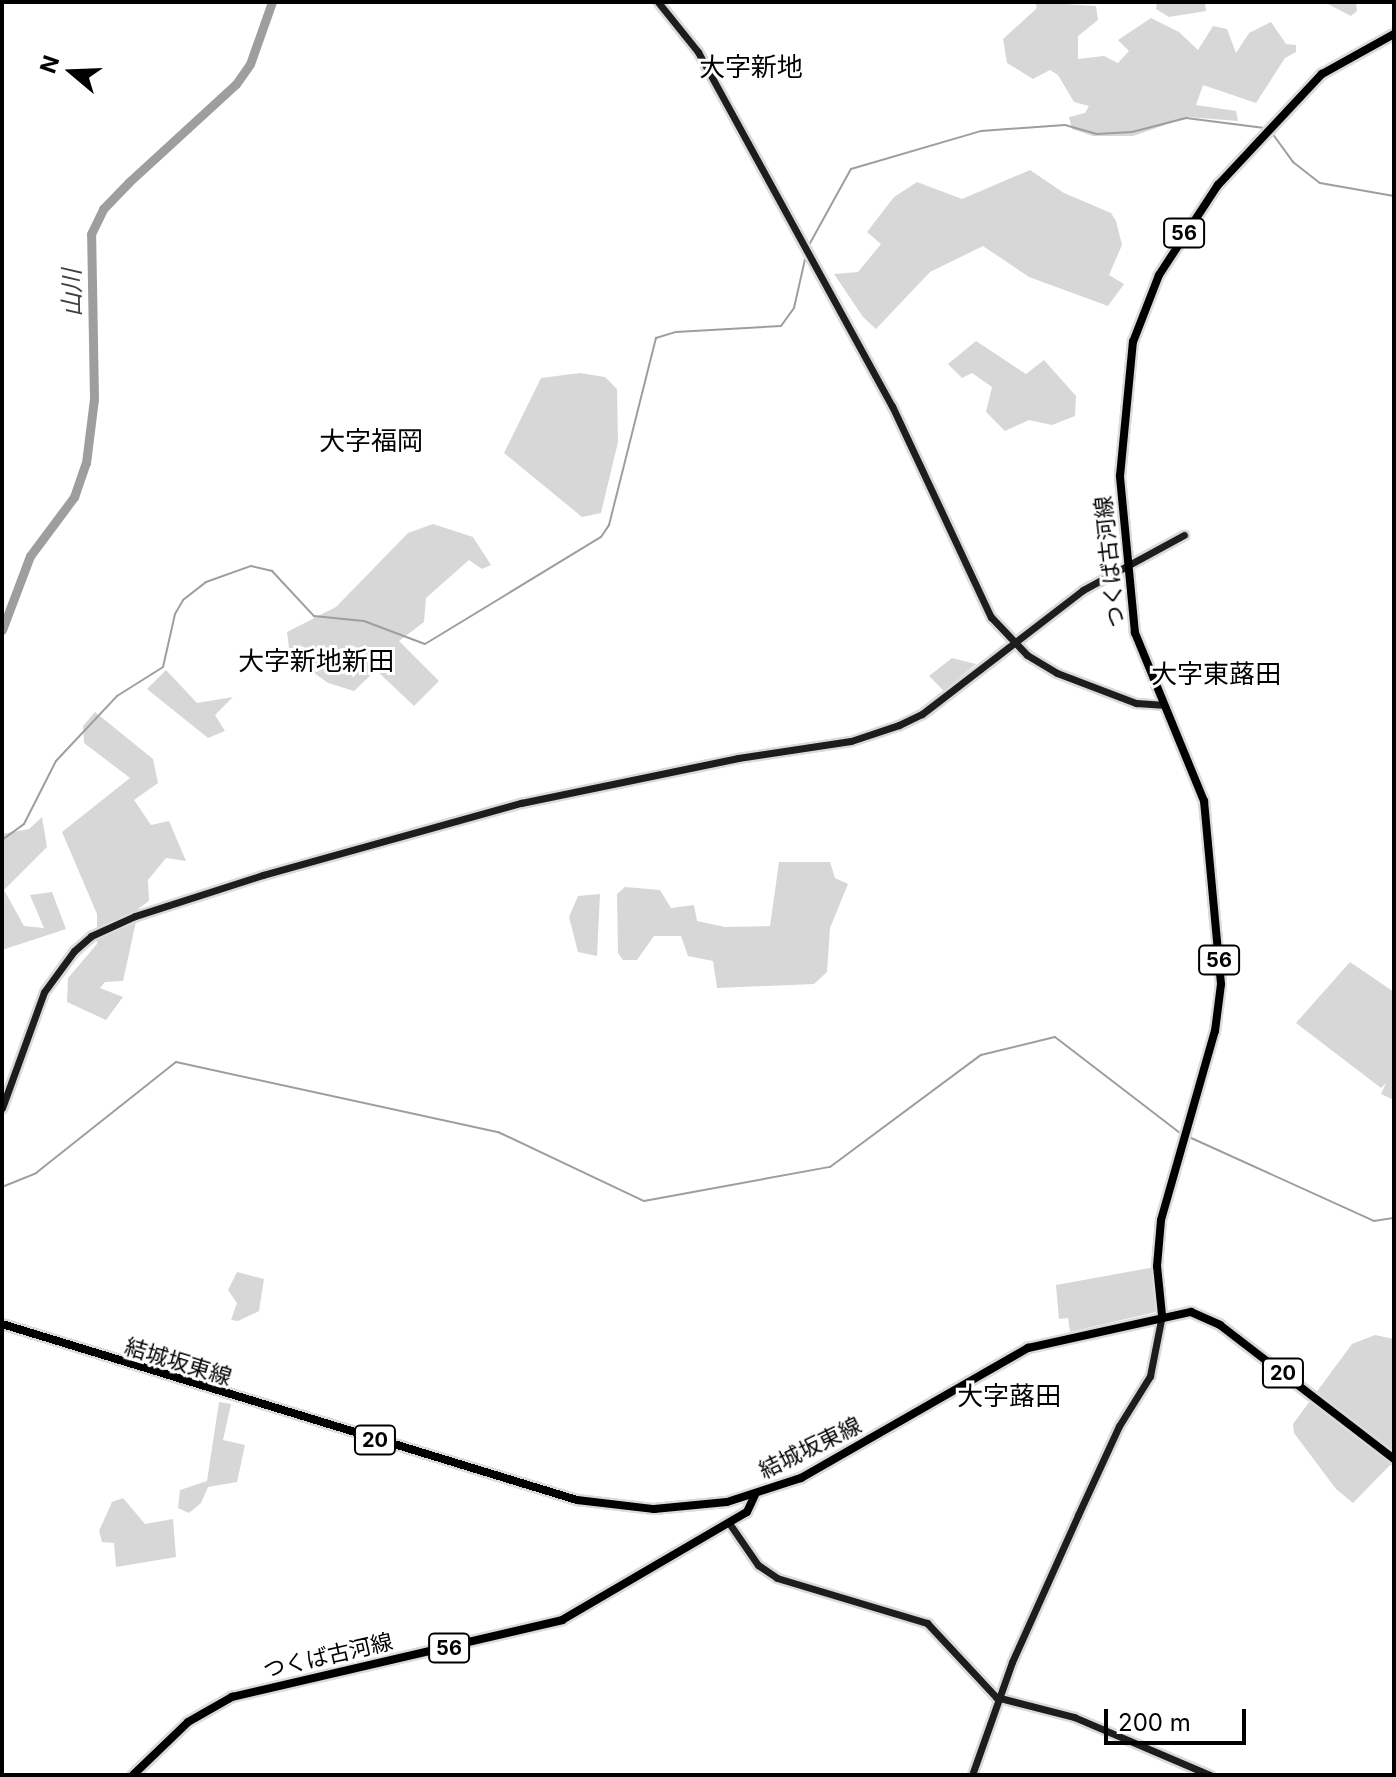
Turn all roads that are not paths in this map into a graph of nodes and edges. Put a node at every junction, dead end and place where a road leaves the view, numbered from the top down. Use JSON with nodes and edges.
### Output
{"nodes":[{"id":1,"x":658,"y":2,"type":"edge"},
{"id":2,"x":1394,"y":34,"type":"edge"},
{"id":3,"x":1184,"y":535,"type":"dead end"},
{"id":4,"x":1128,"y":564,"type":"junction"},
{"id":5,"x":1013,"y":642,"type":"junction"},
{"id":6,"x":1162,"y":705,"type":"junction"},
{"id":7,"x":2,"y":1108,"type":"edge"},
{"id":8,"x":1162,"y":1315,"type":"junction"},
{"id":9,"x":2,"y":1324,"type":"edge"},
{"id":10,"x":1394,"y":1459,"type":"edge"},
{"id":11,"x":755,"y":1495,"type":"junction"},
{"id":12,"x":729,"y":1523,"type":"junction"},
{"id":13,"x":1000,"y":1699,"type":"junction"},
{"id":14,"x":133,"y":1775,"type":"edge"},
{"id":15,"x":972,"y":1775,"type":"edge"},
{"id":16,"x":1210,"y":1775,"type":"edge"}],
"edges":[{"from":1,"to":5,"type":"street"},
{"from":2,"to":4,"type":"main road","name":"つくば古河線","number":"56"},
{"from":3,"to":4,"type":"street"},
{"from":4,"to":5,"type":"street"},
{"from":4,"to":6,"type":"main road","name":"つくば古河線","number":"56"},
{"from":5,"to":6,"type":"street"},
{"from":5,"to":7,"type":"street"},
{"from":6,"to":8,"type":"main road","name":"つくば古河線","number":"56"},
{"from":8,"to":10,"type":"main road","name":"結城坂東線","number":"20"},
{"from":8,"to":11,"type":"main road","name":"結城坂東線","number":"20"},
{"from":8,"to":13,"type":"street"},
{"from":9,"to":11,"type":"main road","name":"結城坂東線","number":"20"},
{"from":11,"to":12,"type":"main road","name":"つくば古河線","number":"56"},
{"from":12,"to":13,"type":"street"},
{"from":12,"to":14,"type":"main road","name":"つくば古河線","number":"56"},
{"from":13,"to":15,"type":"street"},
{"from":13,"to":16,"type":"street"}]}
